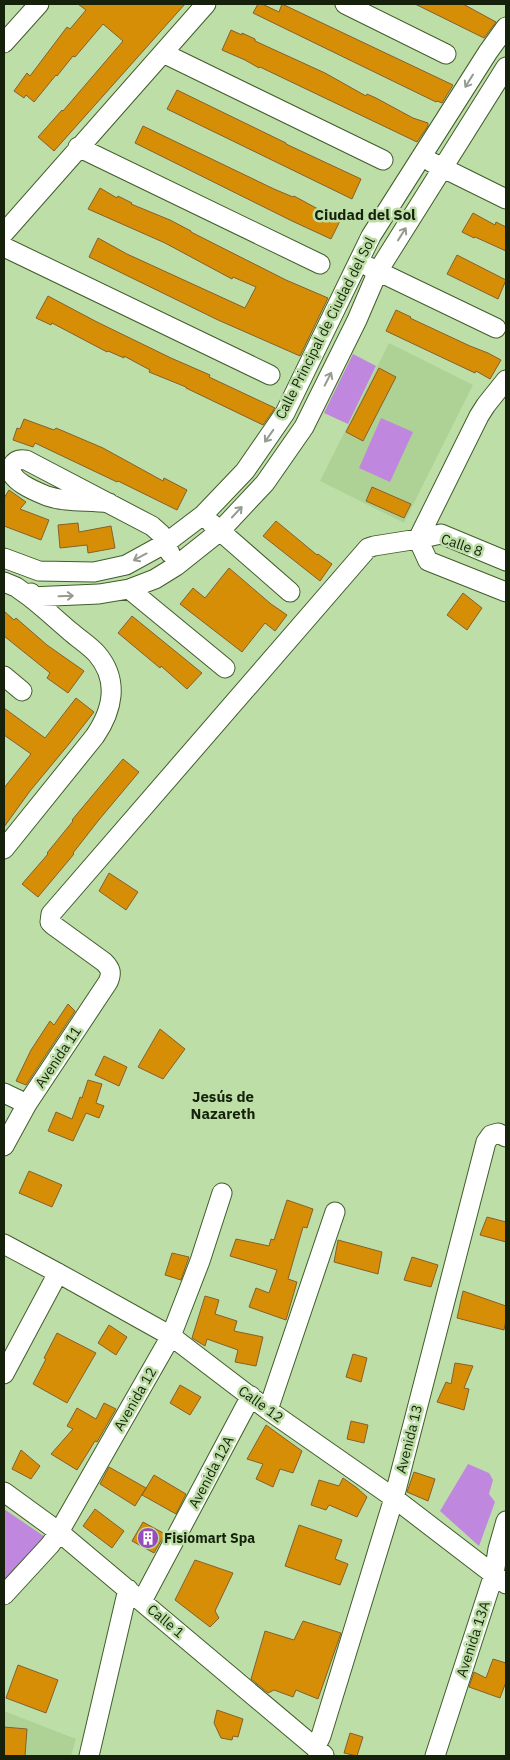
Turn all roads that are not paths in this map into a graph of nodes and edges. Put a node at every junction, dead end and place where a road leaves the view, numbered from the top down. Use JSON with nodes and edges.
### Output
{"nodes":[{"id":1,"x":39,"y":4,"type":"edge"},
{"id":2,"x":206,"y":4,"type":"edge"},
{"id":3,"x":344,"y":4,"type":"edge"},
{"id":4,"x":506,"y":27,"type":"edge"},
{"id":5,"x":4,"y":40,"type":"edge"},
{"id":6,"x":163,"y":52,"type":"junction"},
{"id":7,"x":488,"y":52,"type":"junction"},
{"id":8,"x":446,"y":54,"type":"dead end"},
{"id":9,"x":506,"y":62,"type":"edge"},
{"id":10,"x":506,"y":67,"type":"edge"},
{"id":11,"x":78,"y":147,"type":"junction"},
{"id":12,"x":422,"y":157,"type":"junction"},
{"id":13,"x":384,"y":160,"type":"dead end"},
{"id":14,"x":443,"y":168,"type":"junction"},
{"id":15,"x":506,"y":199,"type":"edge"},
{"id":16,"x":4,"y":233,"type":"edge"},
{"id":17,"x":4,"y":248,"type":"edge"},
{"id":18,"x":358,"y":262,"type":"junction"},
{"id":19,"x":320,"y":264,"type":"dead end"},
{"id":20,"x":378,"y":272,"type":"junction"},
{"id":21,"x":496,"y":328,"type":"dead end"},
{"id":22,"x":270,"y":376,"type":"dead end"},
{"id":23,"x":506,"y":380,"type":"edge"},
{"id":24,"x":245,"y":471,"type":"junction"},
{"id":25,"x":56,"y":476,"type":"junction"},
{"id":26,"x":265,"y":482,"type":"junction"},
{"id":27,"x":29,"y":488,"type":"junction"},
{"id":28,"x":109,"y":503,"type":"junction"},
{"id":29,"x":203,"y":515,"type":"junction"},
{"id":30,"x":220,"y":531,"type":"junction"},
{"id":31,"x":418,"y":539,"type":"junction"},
{"id":32,"x":166,"y":544,"type":"junction"},
{"id":33,"x":4,"y":558,"type":"edge"},
{"id":34,"x":506,"y":561,"type":"edge"},
{"id":35,"x":176,"y":566,"type":"junction"},
{"id":36,"x":39,"y":571,"type":"junction"},
{"id":37,"x":4,"y":582,"type":"edge"},
{"id":38,"x":129,"y":589,"type":"junction"},
{"id":39,"x":290,"y":592,"type":"dead end"},
{"id":40,"x":506,"y":592,"type":"edge"},
{"id":41,"x":30,"y":597,"type":"junction"},
{"id":42,"x":225,"y":668,"type":"dead end"},
{"id":43,"x":4,"y":676,"type":"edge"},
{"id":44,"x":22,"y":691,"type":"dead end"},
{"id":45,"x":4,"y":849,"type":"edge"},
{"id":46,"x":109,"y":967,"type":"joint"},
{"id":47,"x":4,"y":1093,"type":"edge"},
{"id":48,"x":27,"y":1104,"type":"junction"},
{"id":49,"x":502,"y":1135,"type":"edge"},
{"id":50,"x":4,"y":1146,"type":"edge"},
{"id":51,"x":222,"y":1193,"type":"dead end"},
{"id":52,"x":335,"y":1212,"type":"dead end"},
{"id":53,"x":4,"y":1244,"type":"edge"},
{"id":54,"x":58,"y":1273,"type":"junction"},
{"id":55,"x":170,"y":1336,"type":"junction"},
{"id":56,"x":4,"y":1374,"type":"edge"},
{"id":57,"x":251,"y":1396,"type":"junction"},
{"id":58,"x":268,"y":1410,"type":"junction"},
{"id":59,"x":4,"y":1492,"type":"edge"},
{"id":60,"x":394,"y":1498,"type":"junction"},
{"id":61,"x":506,"y":1521,"type":"edge"},
{"id":62,"x":59,"y":1532,"type":"junction"},
{"id":63,"x":500,"y":1579,"type":"edge"},
{"id":64,"x":128,"y":1588,"type":"junction"},
{"id":65,"x":4,"y":1595,"type":"edge"},
{"id":66,"x":142,"y":1601,"type":"junction"},
{"id":67,"x":320,"y":1752,"type":"edge"},
{"id":68,"x":89,"y":1756,"type":"edge"},
{"id":69,"x":435,"y":1756,"type":"edge"}],
"edges":[{"from":1,"to":5,"type":"street"},
{"from":2,"to":6,"type":"street"},
{"from":3,"to":8,"type":"street"},
{"from":4,"to":7,"type":"street","name":"Calle Principal de Ciudad del Sol"},
{"from":6,"to":11,"type":"street"},
{"from":6,"to":13,"type":"street"},
{"from":7,"to":9,"type":"street"},
{"from":7,"to":12,"type":"street","name":"Calle Principal de Ciudad del Sol","one_way":true},
{"from":10,"to":14,"type":"street","name":"Calle Principal de Ciudad del Sol"},
{"from":11,"to":16,"type":"street"},
{"from":11,"to":19,"type":"street"},
{"from":12,"to":14,"type":"street"},
{"from":12,"to":18,"type":"street","name":"Calle Principal de Ciudad del Sol"},
{"from":14,"to":15,"type":"street"},
{"from":20,"to":14,"type":"street","name":"Calle Principal de Ciudad del Sol","one_way":true},
{"from":17,"to":22,"type":"street"},
{"from":18,"to":20,"type":"street"},
{"from":18,"to":24,"type":"street","name":"Calle Principal de Ciudad del Sol","one_way":true},
{"from":20,"to":21,"type":"street"},
{"from":26,"to":20,"type":"street","name":"Calle Principal de Ciudad del Sol","one_way":true},
{"from":23,"to":31,"type":"street"},
{"from":24,"to":26,"type":"street"},
{"from":24,"to":29,"type":"street","name":"Calle Principal de Ciudad del Sol"},
{"from":25,"to":27,"type":"street"},
{"from":25,"to":27,"type":"street"},
{"from":25,"to":28,"type":"street"},
{"from":30,"to":26,"type":"street","name":"Calle Principal de Ciudad del Sol","one_way":true},
{"from":27,"to":28,"type":"street"},
{"from":28,"to":32,"type":"street"},
{"from":29,"to":30,"type":"street"},
{"from":29,"to":32,"type":"street","name":"Calle Principal de Ciudad del Sol"},
{"from":30,"to":35,"type":"street","name":"Calle Principal de Ciudad del Sol"},
{"from":30,"to":39,"type":"street"},
{"from":31,"to":34,"type":"street","name":"Calle 8"},
{"from":31,"to":40,"type":"street"},
{"from":31,"to":46,"type":"street","name":"Calle 8"},
{"from":32,"to":35,"type":"street"},
{"from":32,"to":36,"type":"street","name":"Calle Principal de Ciudad del Sol","one_way":true},
{"from":33,"to":36,"type":"street","name":"Calle Principal de Ciudad del Sol"},
{"from":35,"to":38,"type":"street","name":"Calle Principal de Ciudad del Sol"},
{"from":36,"to":41,"type":"street"},
{"from":37,"to":41,"type":"street"},
{"from":41,"to":38,"type":"street","name":"Calle Principal de Ciudad del Sol","one_way":true},
{"from":38,"to":42,"type":"street"},
{"from":41,"to":45,"type":"street"},
{"from":43,"to":44,"type":"street"},
{"from":46,"to":48,"type":"street","name":"Avenida 11"},
{"from":47,"to":48,"type":"street"},
{"from":48,"to":50,"type":"street","name":"Avenida 11"},
{"from":49,"to":60,"type":"street","name":"Avenida 13"},
{"from":51,"to":55,"type":"street","name":"Avenida 12"},
{"from":52,"to":58,"type":"street"},
{"from":53,"to":54,"type":"street","name":"Calle 12"},
{"from":54,"to":55,"type":"street","name":"Calle 12"},
{"from":54,"to":56,"type":"street"},
{"from":55,"to":57,"type":"street","name":"Calle 12"},
{"from":55,"to":62,"type":"street","name":"Avenida 12"},
{"from":57,"to":58,"type":"street","name":"Calle 12"},
{"from":57,"to":66,"type":"street","name":"Avenida 12A"},
{"from":58,"to":60,"type":"street","name":"Calle 12"},
{"from":59,"to":62,"type":"street","name":"Calle 1"},
{"from":60,"to":63,"type":"street","name":"Calle 12"},
{"from":60,"to":67,"type":"street","name":"Avenida 13"},
{"from":61,"to":63,"type":"street","name":"Avenida 13A"},
{"from":62,"to":64,"type":"street","name":"Calle 1"},
{"from":62,"to":65,"type":"street","name":"Avenida 12"},
{"from":63,"to":69,"type":"street","name":"Avenida 13A"},
{"from":64,"to":66,"type":"street","name":"Calle 1"},
{"from":64,"to":68,"type":"street"},
{"from":66,"to":67,"type":"street","name":"Calle 1"}]}
